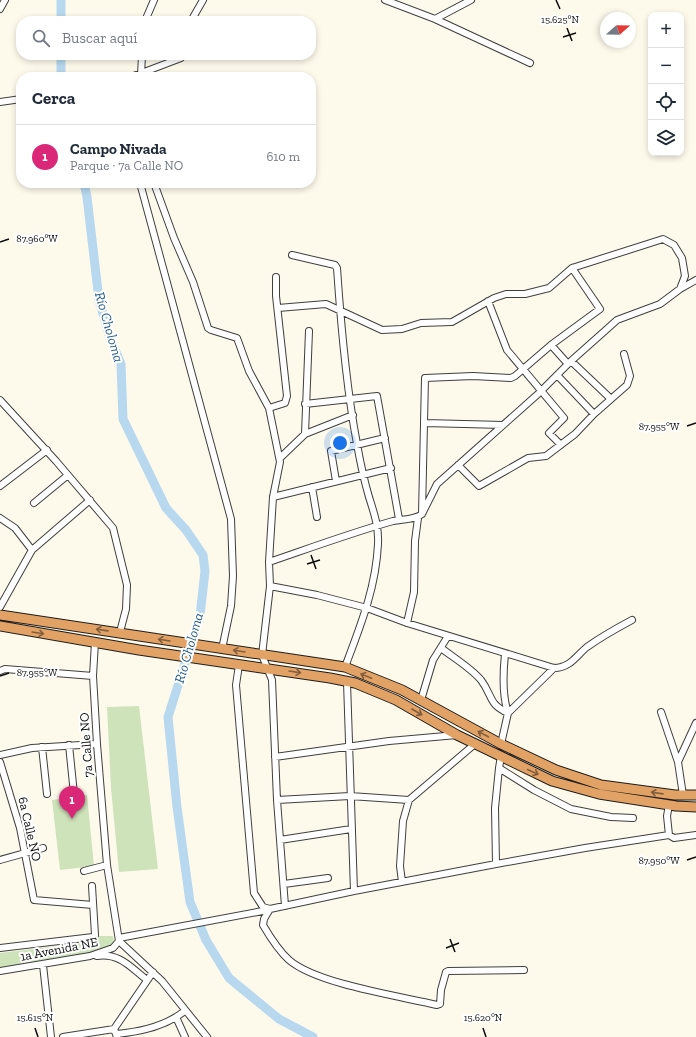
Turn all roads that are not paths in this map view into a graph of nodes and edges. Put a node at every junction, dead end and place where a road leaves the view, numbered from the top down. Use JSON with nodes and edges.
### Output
{"nodes":[{"id":1,"x":5,"y":0,"type":"edge"},
{"id":2,"x":154,"y":0,"type":"edge"},
{"id":3,"x":203,"y":0,"type":"edge"},
{"id":4,"x":385,"y":0,"type":"edge"},
{"id":5,"x":471,"y":0,"type":"edge"},
{"id":6,"x":0,"y":9,"type":"edge"},
{"id":7,"x":147,"y":16,"type":"edge"},
{"id":8,"x":193,"y":16,"type":"edge"},
{"id":9,"x":435,"y":19,"type":"junction"},
{"id":10,"x":142,"y":60,"type":"edge"},
{"id":11,"x":177,"y":60,"type":"edge"},
{"id":12,"x":530,"y":63,"type":"dead end"},
{"id":13,"x":141,"y":72,"type":"edge"},
{"id":14,"x":149,"y":72,"type":"edge"},
{"id":15,"x":16,"y":100,"type":"edge"},
{"id":16,"x":0,"y":102,"type":"edge"},
{"id":17,"x":141,"y":188,"type":"edge"},
{"id":18,"x":156,"y":188,"type":"edge"},
{"id":19,"x":292,"y":255,"type":"dead end"},
{"id":20,"x":572,"y":268,"type":"junction"},
{"id":21,"x":276,"y":277,"type":"dead end"},
{"id":22,"x":696,"y":280,"type":"edge"},
{"id":23,"x":680,"y":289,"type":"junction"},
{"id":24,"x":488,"y":301,"type":"junction"},
{"id":25,"x":278,"y":308,"type":"junction"},
{"id":26,"x":340,"y":312,"type":"junction"},
{"id":27,"x":309,"y":331,"type":"dead end"},
{"id":28,"x":551,"y":345,"type":"junction"},
{"id":29,"x":624,"y":354,"type":"dead end"},
{"id":30,"x":569,"y":362,"type":"junction"},
{"id":31,"x":522,"y":368,"type":"junction"},
{"id":32,"x":557,"y":375,"type":"junction"},
{"id":33,"x":541,"y":391,"type":"junction"},
{"id":34,"x":610,"y":398,"type":"junction"},
{"id":35,"x":0,"y":400,"type":"edge"},
{"id":36,"x":350,"y":400,"type":"junction"},
{"id":37,"x":305,"y":404,"type":"junction"},
{"id":38,"x":270,"y":408,"type":"junction"},
{"id":39,"x":594,"y":414,"type":"junction"},
{"id":40,"x":352,"y":415,"type":"junction"},
{"id":41,"x":424,"y":423,"type":"junction"},
{"id":42,"x":503,"y":425,"type":"junction"},
{"id":43,"x":305,"y":434,"type":"junction"},
{"id":44,"x":384,"y":438,"type":"junction"},
{"id":45,"x":357,"y":444,"type":"junction"},
{"id":46,"x":561,"y":445,"type":"junction"},
{"id":47,"x":47,"y":450,"type":"junction"},
{"id":48,"x":280,"y":458,"type":"junction"},
{"id":49,"x":458,"y":465,"type":"junction"},
{"id":50,"x":391,"y":468,"type":"junction"},
{"id":51,"x":68,"y":475,"type":"junction"},
{"id":52,"x":364,"y":475,"type":"junction"},
{"id":53,"x":336,"y":481,"type":"junction"},
{"id":54,"x":0,"y":486,"type":"edge"},
{"id":55,"x":312,"y":487,"type":"junction"},
{"id":56,"x":273,"y":498,"type":"junction"},
{"id":57,"x":90,"y":500,"type":"junction"},
{"id":58,"x":34,"y":503,"type":"dead end"},
{"id":59,"x":420,"y":516,"type":"junction"},
{"id":60,"x":317,"y":517,"type":"dead end"},
{"id":61,"x":0,"y":518,"type":"edge"},
{"id":62,"x":399,"y":520,"type":"junction"},
{"id":63,"x":377,"y":526,"type":"junction"},
{"id":64,"x":32,"y":550,"type":"junction"},
{"id":65,"x":269,"y":562,"type":"junction"},
{"id":66,"x":270,"y":586,"type":"junction"},
{"id":67,"x":0,"y":607,"type":"edge"},
{"id":68,"x":367,"y":608,"type":"junction"},
{"id":69,"x":0,"y":615,"type":"edge"},
{"id":70,"x":632,"y":620,"type":"dead end"},
{"id":71,"x":407,"y":623,"type":"junction"},
{"id":72,"x":0,"y":626,"type":"edge"},
{"id":73,"x":120,"y":632,"type":"junction"},
{"id":74,"x":448,"y":636,"type":"junction"},
{"id":75,"x":95,"y":642,"type":"junction"},
{"id":76,"x":219,"y":648,"type":"junction"},
{"id":77,"x":441,"y":648,"type":"junction"},
{"id":78,"x":505,"y":654,"type":"junction"},
{"id":79,"x":262,"y":655,"type":"junction"},
{"id":80,"x":239,"y":664,"type":"junction"},
{"id":81,"x":345,"y":667,"type":"junction"},
{"id":82,"x":267,"y":668,"type":"junction"},
{"id":83,"x":554,"y":668,"type":"junction"},
{"id":84,"x":0,"y":671,"type":"edge"},
{"id":85,"x":93,"y":676,"type":"junction"},
{"id":86,"x":347,"y":682,"type":"junction"},
{"id":87,"x":420,"y":700,"type":"junction"},
{"id":88,"x":661,"y":712,"type":"dead end"},
{"id":89,"x":508,"y":714,"type":"junction"},
{"id":90,"x":696,"y":724,"type":"edge"},
{"id":91,"x":457,"y":735,"type":"junction"},
{"id":92,"x":476,"y":743,"type":"junction"},
{"id":93,"x":97,"y":744,"type":"junction"},
{"id":94,"x":501,"y":744,"type":"junction"},
{"id":95,"x":68,"y":746,"type":"junction"},
{"id":96,"x":42,"y":747,"type":"junction"},
{"id":97,"x":348,"y":747,"type":"junction"},
{"id":98,"x":0,"y":755,"type":"edge"},
{"id":99,"x":500,"y":756,"type":"junction"},
{"id":100,"x":275,"y":757,"type":"junction"},
{"id":101,"x":0,"y":762,"type":"edge"},
{"id":102,"x":678,"y":762,"type":"junction"},
{"id":103,"x":499,"y":768,"type":"junction"},
{"id":104,"x":47,"y":794,"type":"dead end"},
{"id":105,"x":74,"y":794,"type":"dead end"},
{"id":106,"x":683,"y":795,"type":"junction"},
{"id":107,"x":696,"y":795,"type":"edge"},
{"id":108,"x":350,"y":796,"type":"junction"},
{"id":109,"x":277,"y":800,"type":"junction"},
{"id":110,"x":409,"y":800,"type":"junction"},
{"id":111,"x":669,"y":805,"type":"junction"},
{"id":112,"x":696,"y":807,"type":"edge"},
{"id":113,"x":633,"y":818,"type":"dead end"},
{"id":114,"x":351,"y":829,"type":"junction"},
{"id":115,"x":668,"y":835,"type":"junction"},
{"id":116,"x":696,"y":835,"type":"edge"},
{"id":117,"x":280,"y":840,"type":"junction"},
{"id":118,"x":43,"y":848,"type":"dead end"},
{"id":119,"x":25,"y":853,"type":"junction"},
{"id":120,"x":0,"y":860,"type":"edge"},
{"id":121,"x":496,"y":864,"type":"junction"},
{"id":122,"x":108,"y":865,"type":"junction"},
{"id":123,"x":84,"y":871,"type":"dead end"},
{"id":124,"x":328,"y":878,"type":"dead end"},
{"id":125,"x":402,"y":882,"type":"junction"},
{"id":126,"x":284,"y":884,"type":"junction"},
{"id":127,"x":92,"y":886,"type":"dead end"},
{"id":128,"x":354,"y":891,"type":"junction"},
{"id":129,"x":92,"y":905,"type":"junction"},
{"id":130,"x":285,"y":906,"type":"junction"},
{"id":131,"x":270,"y":909,"type":"junction"},
{"id":132,"x":119,"y":940,"type":"junction"},
{"id":133,"x":0,"y":948,"type":"edge"},
{"id":134,"x":90,"y":956,"type":"junction"},
{"id":135,"x":43,"y":965,"type":"junction"},
{"id":136,"x":524,"y":970,"type":"dead end"},
{"id":137,"x":0,"y":971,"type":"edge"},
{"id":138,"x":154,"y":972,"type":"junction"},
{"id":139,"x":147,"y":980,"type":"junction"},
{"id":140,"x":185,"y":1010,"type":"junction"},
{"id":141,"x":176,"y":1017,"type":"junction"},
{"id":142,"x":116,"y":1033,"type":"edge"},
{"id":143,"x":51,"y":1037,"type":"edge"},
{"id":144,"x":63,"y":1037,"type":"edge"},
{"id":145,"x":185,"y":1037,"type":"edge"},
{"id":146,"x":207,"y":1037,"type":"edge"}],
"edges":[{"from":1,"to":6,"type":"street"},
{"from":2,"to":7,"type":"street"},
{"from":3,"to":8,"type":"street"},
{"from":4,"to":9,"type":"street"},
{"from":5,"to":9,"type":"street"},
{"from":9,"to":12,"type":"street"},
{"from":10,"to":13,"type":"street"},
{"from":11,"to":14,"type":"street"},
{"from":15,"to":16,"type":"street"},
{"from":17,"to":76,"type":"street"},
{"from":18,"to":38,"type":"street"},
{"from":19,"to":26,"type":"street"},
{"from":20,"to":23,"type":"street"},
{"from":20,"to":24,"type":"street"},
{"from":20,"to":28,"type":"street"},
{"from":21,"to":25,"type":"street"},
{"from":22,"to":23,"type":"street"},
{"from":23,"to":30,"type":"street"},
{"from":24,"to":26,"type":"street"},
{"from":24,"to":31,"type":"street"},
{"from":25,"to":26,"type":"street"},
{"from":25,"to":38,"type":"street"},
{"from":26,"to":36,"type":"street"},
{"from":27,"to":37,"type":"street"},
{"from":28,"to":30,"type":"street"},
{"from":28,"to":31,"type":"street"},
{"from":29,"to":34,"type":"street"},
{"from":30,"to":32,"type":"street"},
{"from":30,"to":34,"type":"street"},
{"from":31,"to":33,"type":"street"},
{"from":31,"to":41,"type":"street"},
{"from":32,"to":33,"type":"street"},
{"from":32,"to":39,"type":"street"},
{"from":33,"to":42,"type":"street"},
{"from":33,"to":46,"type":"street"},
{"from":34,"to":39,"type":"street"},
{"from":35,"to":47,"type":"street"},
{"from":36,"to":37,"type":"street"},
{"from":36,"to":40,"type":"street"},
{"from":36,"to":44,"type":"street"},
{"from":37,"to":43,"type":"street"},
{"from":38,"to":48,"type":"street"},
{"from":39,"to":46,"type":"street"},
{"from":40,"to":43,"type":"street"},
{"from":40,"to":45,"type":"street"},
{"from":41,"to":42,"type":"street"},
{"from":41,"to":59,"type":"street"},
{"from":42,"to":49,"type":"street"},
{"from":43,"to":48,"type":"street"},
{"from":44,"to":45,"type":"street"},
{"from":44,"to":50,"type":"street"},
{"from":45,"to":52,"type":"street"},
{"from":45,"to":53,"type":"street"},
{"from":46,"to":49,"type":"street"},
{"from":47,"to":51,"type":"street"},
{"from":47,"to":54,"type":"street"},
{"from":48,"to":56,"type":"street"},
{"from":49,"to":59,"type":"street"},
{"from":50,"to":52,"type":"street"},
{"from":50,"to":62,"type":"street"},
{"from":51,"to":57,"type":"street"},
{"from":51,"to":58,"type":"street"},
{"from":52,"to":53,"type":"street"},
{"from":52,"to":63,"type":"street"},
{"from":53,"to":55,"type":"street"},
{"from":55,"to":56,"type":"street"},
{"from":55,"to":60,"type":"street"},
{"from":56,"to":65,"type":"street"},
{"from":57,"to":64,"type":"street"},
{"from":57,"to":73,"type":"street"},
{"from":59,"to":62,"type":"street"},
{"from":59,"to":71,"type":"street"},
{"from":61,"to":64,"type":"street"},
{"from":62,"to":63,"type":"street"},
{"from":63,"to":65,"type":"street"},
{"from":63,"to":68,"type":"street"},
{"from":64,"to":67,"type":"street"},
{"from":65,"to":66,"type":"street"},
{"from":66,"to":68,"type":"street"},
{"from":66,"to":79,"type":"street"},
{"from":68,"to":71,"type":"street"},
{"from":68,"to":81,"type":"street"},
{"from":73,"to":69,"type":"highway","one_way":true},
{"from":70,"to":83,"type":"street"},
{"from":71,"to":74,"type":"street"},
{"from":72,"to":75,"type":"highway","one_way":true},
{"from":76,"to":73,"type":"highway","one_way":true},
{"from":74,"to":77,"type":"street"},
{"from":74,"to":78,"type":"street"},
{"from":75,"to":80,"type":"highway"},
{"from":75,"to":85,"type":"street","name":"7a Calle NO"},
{"from":79,"to":76,"type":"highway","one_way":true},
{"from":77,"to":87,"type":"street"},
{"from":77,"to":89,"type":"street"},
{"from":78,"to":83,"type":"street"},
{"from":78,"to":89,"type":"street"},
{"from":79,"to":81,"type":"highway"},
{"from":79,"to":82,"type":"street"},
{"from":80,"to":82,"type":"highway"},
{"from":80,"to":131,"type":"street"},
{"from":87,"to":81,"type":"highway","one_way":true},
{"from":82,"to":86,"type":"highway","one_way":true},
{"from":82,"to":100,"type":"street"},
{"from":83,"to":89,"type":"street"},
{"from":84,"to":85,"type":"street"},
{"from":85,"to":93,"type":"street","name":"7a Calle NO"},
{"from":86,"to":91,"type":"highway","one_way":true},
{"from":86,"to":97,"type":"street"},
{"from":94,"to":87,"type":"highway","one_way":true},
{"from":88,"to":102,"type":"street"},
{"from":89,"to":94,"type":"street"},
{"from":90,"to":102,"type":"street"},
{"from":91,"to":92,"type":"highway"},
{"from":91,"to":97,"type":"street"},
{"from":92,"to":99,"type":"highway"},
{"from":92,"to":110,"type":"street"},
{"from":93,"to":95,"type":"street"},
{"from":93,"to":122,"type":"street","name":"7a Calle NO"},
{"from":106,"to":94,"type":"highway","one_way":true},
{"from":95,"to":96,"type":"street"},
{"from":95,"to":105,"type":"street"},
{"from":96,"to":98,"type":"street"},
{"from":96,"to":104,"type":"street"},
{"from":97,"to":100,"type":"street"},
{"from":97,"to":108,"type":"street"},
{"from":99,"to":103,"type":"street"},
{"from":99,"to":111,"type":"highway","one_way":true},
{"from":100,"to":109,"type":"street"},
{"from":101,"to":119,"type":"street","name":"6a Calle NO"},
{"from":102,"to":106,"type":"street"},
{"from":103,"to":113,"type":"street"},
{"from":103,"to":121,"type":"street"},
{"from":106,"to":107,"type":"highway"},
{"from":108,"to":109,"type":"street"},
{"from":108,"to":110,"type":"street"},
{"from":108,"to":114,"type":"street"},
{"from":109,"to":117,"type":"street"},
{"from":110,"to":125,"type":"street"},
{"from":111,"to":112,"type":"highway"},
{"from":111,"to":115,"type":"street"},
{"from":114,"to":117,"type":"street"},
{"from":114,"to":128,"type":"street"},
{"from":115,"to":116,"type":"street"},
{"from":115,"to":121,"type":"street"},
{"from":117,"to":126,"type":"street"},
{"from":118,"to":119,"type":"street"},
{"from":119,"to":120,"type":"street"},
{"from":119,"to":129,"type":"street","name":"6a Calle NO"},
{"from":121,"to":125,"type":"street"},
{"from":122,"to":123,"type":"street"},
{"from":122,"to":132,"type":"street","name":"7a Calle NO"},
{"from":124,"to":126,"type":"street"},
{"from":125,"to":128,"type":"street"},
{"from":126,"to":130,"type":"street"},
{"from":127,"to":129,"type":"street"},
{"from":128,"to":130,"type":"street"},
{"from":129,"to":133,"type":"street"},
{"from":130,"to":131,"type":"street"},
{"from":131,"to":132,"type":"street"},
{"from":131,"to":136,"type":"street"},
{"from":132,"to":134,"type":"street","name":"1a Avenida NE"},
{"from":132,"to":138,"type":"street"},
{"from":134,"to":135,"type":"street","name":"1a Avenida NE"},
{"from":134,"to":139,"type":"street"},
{"from":135,"to":137,"type":"street","name":"1a Avenida NE"},
{"from":135,"to":143,"type":"street"},
{"from":138,"to":139,"type":"street"},
{"from":138,"to":140,"type":"street"},
{"from":139,"to":142,"type":"street"},
{"from":140,"to":141,"type":"street"},
{"from":140,"to":146,"type":"street"},
{"from":141,"to":142,"type":"street"},
{"from":141,"to":145,"type":"street"},
{"from":142,"to":144,"type":"street"}]}
